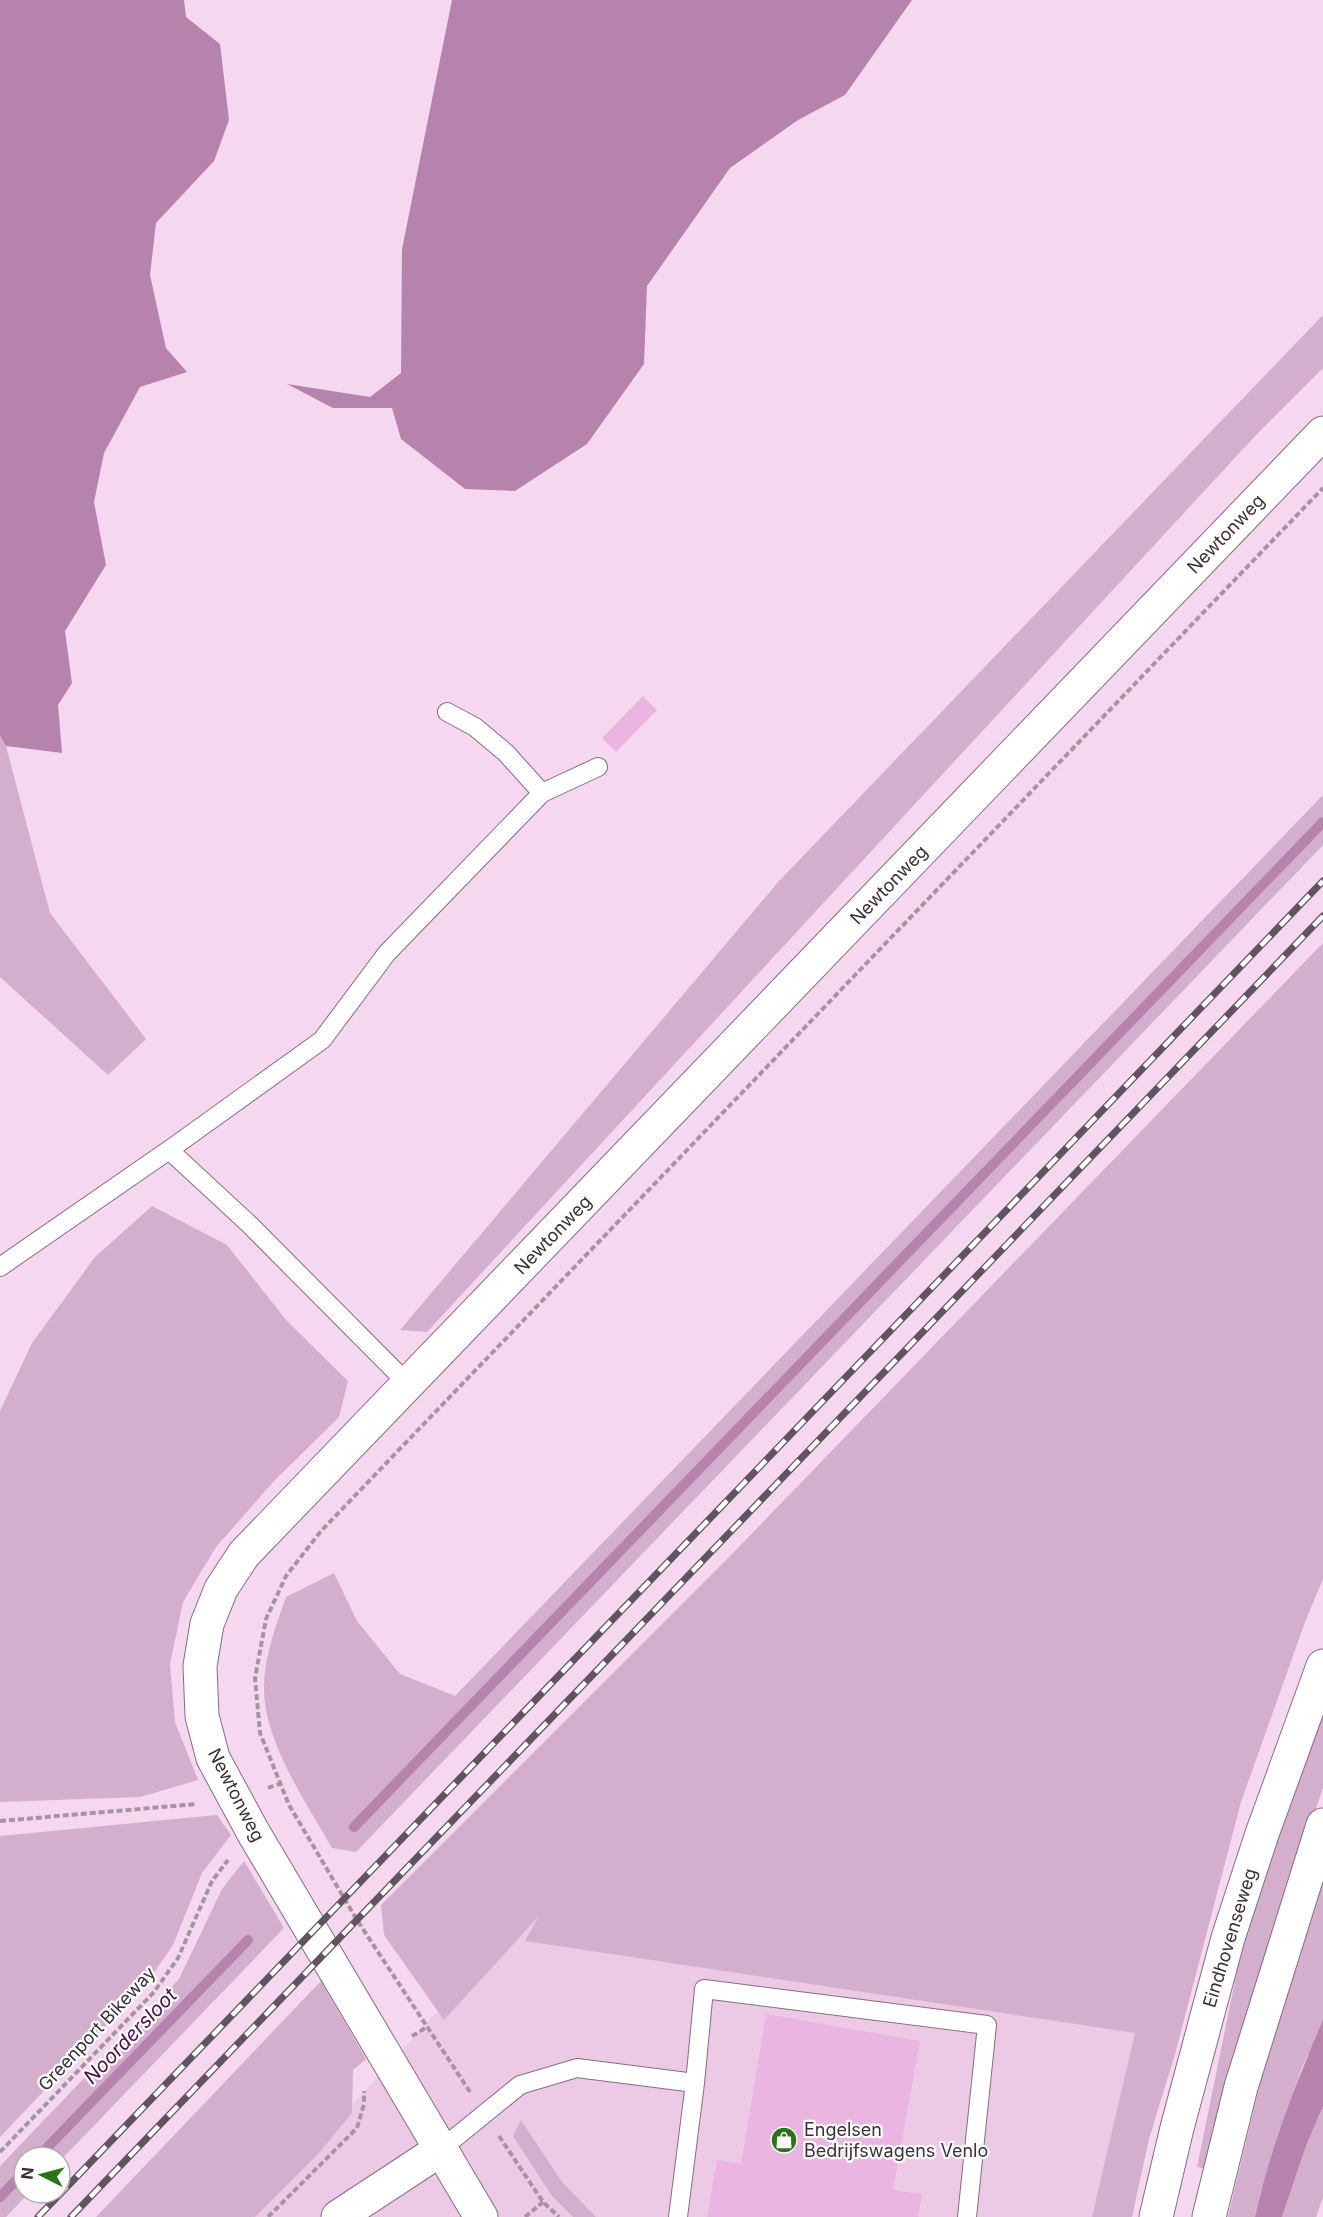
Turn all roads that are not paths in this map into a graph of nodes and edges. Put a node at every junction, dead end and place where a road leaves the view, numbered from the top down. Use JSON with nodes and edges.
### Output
{"nodes":[{"id":1,"x":1323,"y":433,"type":"edge"},
{"id":2,"x":447,"y":712,"type":"dead end"},
{"id":3,"x":598,"y":767,"type":"dead end"},
{"id":4,"x":542,"y":793,"type":"junction"},
{"id":5,"x":169,"y":1150,"type":"junction"},
{"id":6,"x":0,"y":1267,"type":"edge"},
{"id":7,"x":409,"y":1385,"type":"junction"},
{"id":8,"x":1323,"y":1666,"type":"edge"},
{"id":9,"x":1323,"y":1825,"type":"edge"},
{"id":10,"x":696,"y":2083,"type":"junction"},
{"id":11,"x":440,"y":2150,"type":"junction"},
{"id":12,"x":338,"y":2217,"type":"edge"},
{"id":13,"x":481,"y":2217,"type":"edge"},
{"id":14,"x":678,"y":2217,"type":"edge"},
{"id":15,"x":967,"y":2217,"type":"edge"},
{"id":16,"x":1156,"y":2217,"type":"edge"},
{"id":17,"x":1209,"y":2217,"type":"edge"}],
"edges":[{"from":1,"to":7,"type":"street","name":"Newtonweg"},
{"from":2,"to":4,"type":"lane"},
{"from":3,"to":4,"type":"lane"},
{"from":4,"to":5,"type":"lane"},
{"from":5,"to":6,"type":"lane"},
{"from":5,"to":7,"type":"lane"},
{"from":7,"to":11,"type":"street","name":"Newtonweg"},
{"from":8,"to":16,"type":"street","name":"Eindhovenseweg"},
{"from":9,"to":17,"type":"street"},
{"from":10,"to":11,"type":"lane"},
{"from":10,"to":14,"type":"lane"},
{"from":10,"to":15,"type":"lane"},
{"from":11,"to":12,"type":"street"},
{"from":11,"to":13,"type":"street","name":"Newtonweg"}]}
